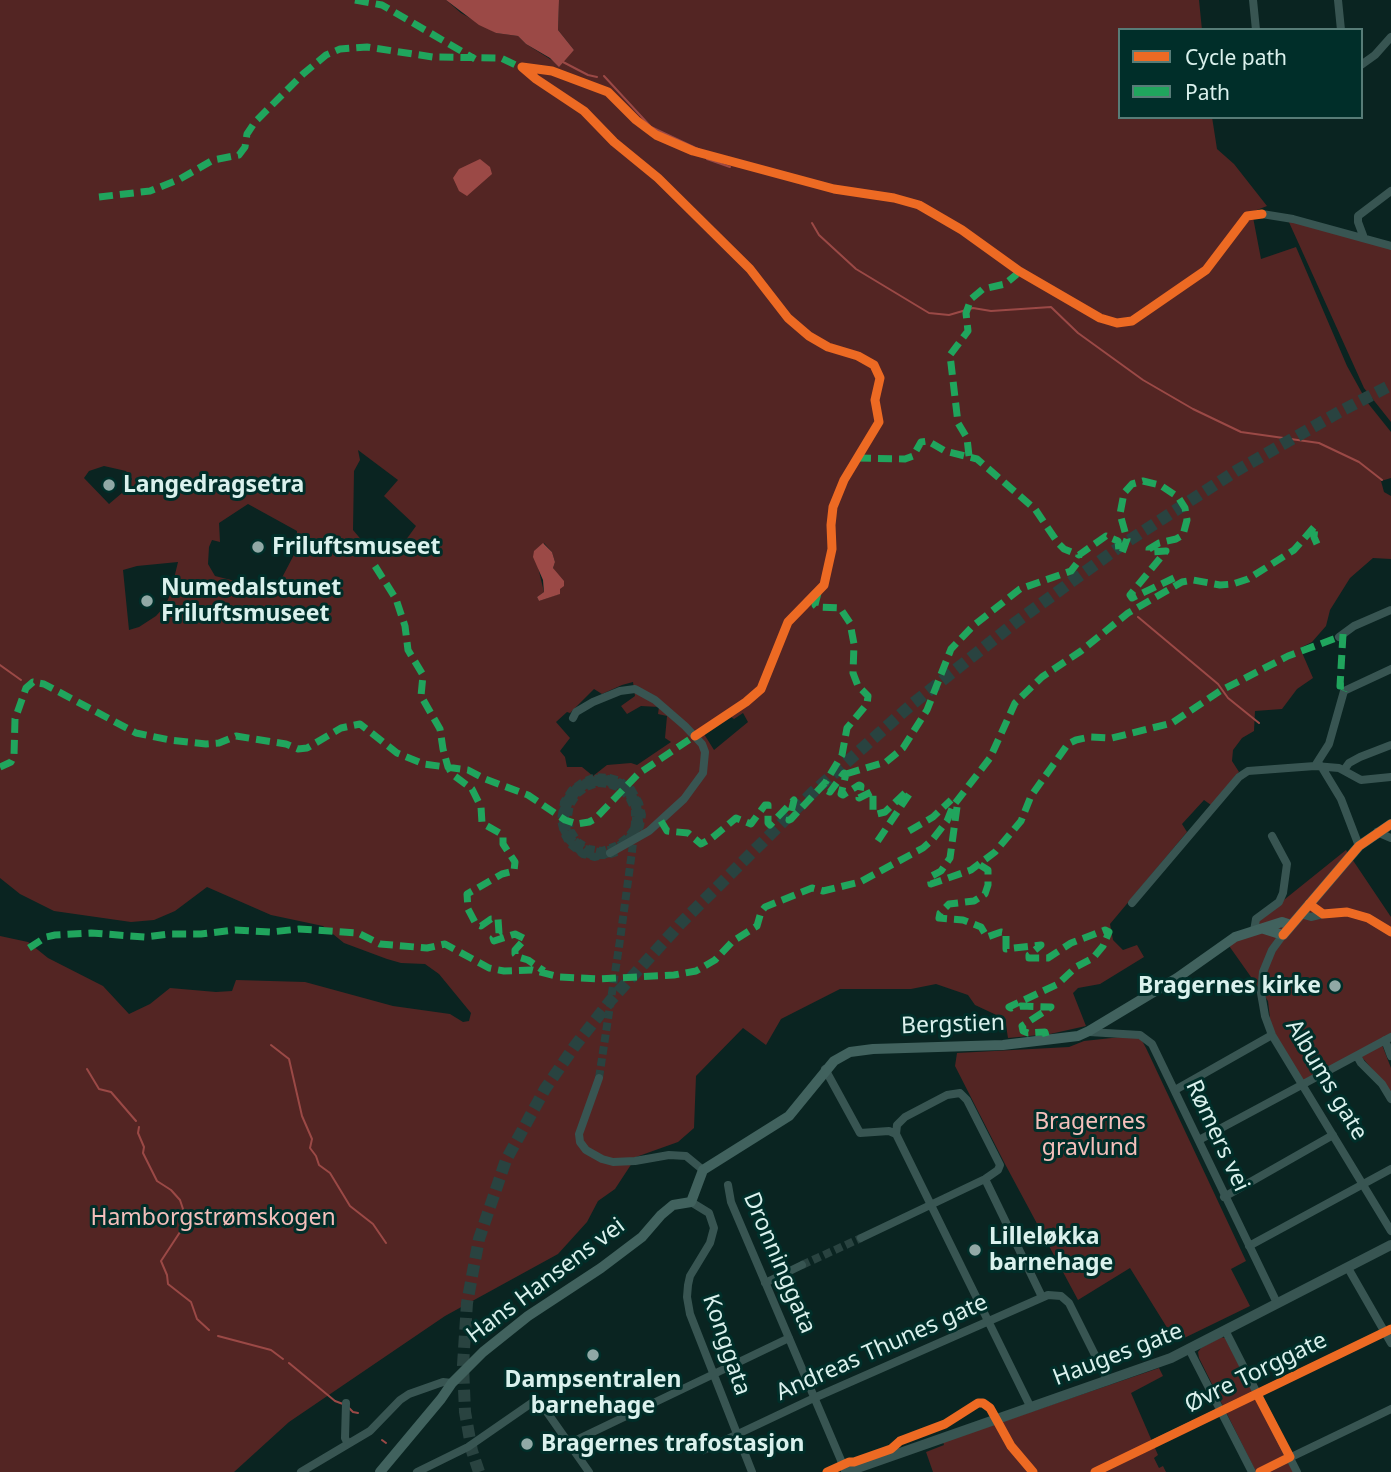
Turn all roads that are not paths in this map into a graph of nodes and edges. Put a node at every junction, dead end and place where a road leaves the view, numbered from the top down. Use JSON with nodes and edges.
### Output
{"nodes":[{"id":1,"x":1253,"y":0,"type":"edge"},
{"id":2,"x":1338,"y":0,"type":"edge"},
{"id":3,"x":1256,"y":28,"type":"edge"},
{"id":4,"x":1341,"y":28,"type":"edge"},
{"id":5,"x":1391,"y":37,"type":"edge"},
{"id":6,"x":1363,"y":64,"type":"edge"},
{"id":7,"x":1391,"y":191,"type":"edge"},
{"id":8,"x":1262,"y":214,"type":"dead end"},
{"id":9,"x":1363,"y":238,"type":"junction"},
{"id":10,"x":1391,"y":246,"type":"edge"},
{"id":11,"x":1391,"y":610,"type":"edge"},
{"id":12,"x":1339,"y":637,"type":"dead end"},
{"id":13,"x":1391,"y":669,"type":"edge"},
{"id":14,"x":573,"y":718,"type":"dead end"},
{"id":15,"x":1391,"y":745,"type":"edge"},
{"id":16,"x":1318,"y":766,"type":"junction"},
{"id":17,"x":1344,"y":770,"type":"junction"},
{"id":18,"x":1391,"y":777,"type":"edge"},
{"id":19,"x":1391,"y":824,"type":"edge"},
{"id":20,"x":1377,"y":832,"type":"junction"},
{"id":21,"x":1272,"y":836,"type":"dead end"},
{"id":22,"x":1391,"y":838,"type":"edge"},
{"id":23,"x":1359,"y":846,"type":"junction"},
{"id":24,"x":610,"y":853,"type":"tunnel mouth"},
{"id":25,"x":1132,"y":902,"type":"dead end"},
{"id":26,"x":1309,"y":904,"type":"junction"},
{"id":27,"x":1301,"y":914,"type":"junction"},
{"id":28,"x":1323,"y":914,"type":"junction"},
{"id":29,"x":1291,"y":925,"type":"junction"},
{"id":30,"x":1259,"y":930,"type":"junction"},
{"id":31,"x":1391,"y":932,"type":"edge"},
{"id":32,"x":1283,"y":935,"type":"junction"},
{"id":33,"x":1089,"y":1031,"type":"junction"},
{"id":34,"x":1272,"y":1035,"type":"junction"},
{"id":35,"x":1388,"y":1039,"type":"edge"},
{"id":36,"x":1357,"y":1056,"type":"junction"},
{"id":37,"x":1391,"y":1056,"type":"edge"},
{"id":38,"x":825,"y":1069,"type":"junction"},
{"id":39,"x":599,"y":1078,"type":"tunnel mouth"},
{"id":40,"x":1303,"y":1085,"type":"junction"},
{"id":41,"x":1175,"y":1090,"type":"junction"},
{"id":42,"x":1391,"y":1099,"type":"edge"},
{"id":43,"x":896,"y":1134,"type":"junction"},
{"id":44,"x":1334,"y":1135,"type":"junction"},
{"id":45,"x":1199,"y":1140,"type":"junction"},
{"id":46,"x":1391,"y":1169,"type":"edge"},
{"id":47,"x":703,"y":1170,"type":"junction"},
{"id":48,"x":985,"y":1179,"type":"junction"},
{"id":49,"x":1363,"y":1184,"type":"junction"},
{"id":50,"x":728,"y":1185,"type":"dead end"},
{"id":51,"x":1224,"y":1197,"type":"junction"},
{"id":52,"x":691,"y":1202,"type":"junction"},
{"id":53,"x":930,"y":1206,"type":"junction"},
{"id":54,"x":1391,"y":1231,"type":"edge"},
{"id":55,"x":861,"y":1238,"type":"tunnel mouth"},
{"id":56,"x":1391,"y":1245,"type":"edge"},
{"id":57,"x":1248,"y":1246,"type":"junction"},
{"id":58,"x":802,"y":1265,"type":"tunnel mouth"},
{"id":59,"x":1348,"y":1268,"type":"junction"},
{"id":60,"x":765,"y":1283,"type":"junction"},
{"id":61,"x":1042,"y":1297,"type":"junction"},
{"id":62,"x":1277,"y":1303,"type":"junction"},
{"id":63,"x":987,"y":1323,"type":"junction"},
{"id":64,"x":1225,"y":1330,"type":"junction"},
{"id":65,"x":1384,"y":1332,"type":"junction"},
{"id":66,"x":789,"y":1338,"type":"junction"},
{"id":67,"x":1391,"y":1343,"type":"edge"},
{"id":68,"x":1189,"y":1349,"type":"junction"},
{"id":69,"x":713,"y":1374,"type":"junction"},
{"id":70,"x":1108,"y":1381,"type":"junction"},
{"id":71,"x":452,"y":1383,"type":"junction"},
{"id":72,"x":1257,"y":1394,"type":"junction"},
{"id":73,"x":814,"y":1398,"type":"junction"},
{"id":74,"x":346,"y":1403,"type":"dead end"},
{"id":75,"x":1031,"y":1408,"type":"junction"},
{"id":76,"x":1391,"y":1409,"type":"edge"},
{"id":77,"x":1222,"y":1411,"type":"junction"},
{"id":78,"x":737,"y":1434,"type":"junction"},
{"id":79,"x":570,"y":1443,"type":"junction"},
{"id":80,"x":348,"y":1444,"type":"junction"},
{"id":81,"x":1144,"y":1448,"type":"dead end"},
{"id":82,"x":704,"y":1450,"type":"dead end"},
{"id":83,"x":1290,"y":1457,"type":"junction"},
{"id":84,"x":301,"y":1472,"type":"edge"},
{"id":85,"x":380,"y":1472,"type":"edge"},
{"id":86,"x":417,"y":1472,"type":"edge"},
{"id":87,"x":589,"y":1472,"type":"edge"},
{"id":88,"x":752,"y":1472,"type":"edge"},
{"id":89,"x":846,"y":1472,"type":"edge"},
{"id":90,"x":1252,"y":1472,"type":"edge"},
{"id":91,"x":1260,"y":1472,"type":"edge"},
{"id":92,"x":1297,"y":1472,"type":"edge"}],
"edges":[{"from":1,"to":3,"type":"street"},
{"from":2,"to":4,"type":"street"},
{"from":5,"to":6,"type":"street"},
{"from":7,"to":9,"type":"street"},
{"from":8,"to":9,"type":"street"},
{"from":9,"to":10,"type":"street"},
{"from":11,"to":12,"type":"street"},
{"from":13,"to":16,"type":"street"},
{"from":14,"to":24,"type":"street"},
{"from":15,"to":17,"type":"street"},
{"from":16,"to":17,"type":"street"},
{"from":16,"to":23,"type":"street"},
{"from":16,"to":25,"type":"street"},
{"from":17,"to":18,"type":"street"},
{"from":19,"to":20,"type":"main road"},
{"from":20,"to":22,"type":"street"},
{"from":20,"to":23,"type":"main road"},
{"from":21,"to":30,"type":"street","name":"Bergstien"},
{"from":23,"to":26,"type":"main road","name":"Albums gate"},
{"from":26,"to":27,"type":"main road","name":"Albums gate"},
{"from":26,"to":28,"type":"street"},
{"from":27,"to":28,"type":"street"},
{"from":27,"to":29,"type":"main road","name":"Albums gate"},
{"from":28,"to":31,"type":"street"},
{"from":29,"to":30,"type":"main road","name":"Bergstien"},
{"from":29,"to":32,"type":"main road","name":"Albums gate"},
{"from":30,"to":32,"type":"main road"},
{"from":30,"to":33,"type":"main road","name":"Bergstien"},
{"from":32,"to":34,"type":"street","name":"Albums gate"},
{"from":33,"to":38,"type":"main road","name":"Bergstien"},
{"from":33,"to":41,"type":"street","name":"Rømers vei"},
{"from":34,"to":40,"type":"street","name":"Albums gate"},
{"from":34,"to":41,"type":"street"},
{"from":35,"to":36,"type":"street"},
{"from":35,"to":37,"type":"street"},
{"from":36,"to":40,"type":"street"},
{"from":36,"to":42,"type":"street"},
{"from":38,"to":43,"type":"street"},
{"from":38,"to":47,"type":"main road","name":"Bergstien"},
{"from":39,"to":47,"type":"street"},
{"from":40,"to":44,"type":"street","name":"Albums gate"},
{"from":40,"to":45,"type":"street"},
{"from":41,"to":45,"type":"street","name":"Rømers vei"},
{"from":43,"to":48,"type":"street"},
{"from":43,"to":53,"type":"street"},
{"from":44,"to":49,"type":"street","name":"Albums gate"},
{"from":44,"to":51,"type":"street"},
{"from":45,"to":51,"type":"street","name":"Rømers vei"},
{"from":46,"to":49,"type":"street"},
{"from":47,"to":52,"type":"main road"},
{"from":48,"to":53,"type":"street"},
{"from":48,"to":61,"type":"street"},
{"from":49,"to":54,"type":"street","name":"Albums gate"},
{"from":49,"to":57,"type":"street"},
{"from":50,"to":60,"type":"street","name":"Dronninggata"},
{"from":51,"to":57,"type":"street","name":"Rømers vei"},
{"from":52,"to":69,"type":"street","name":"Konggata"},
{"from":52,"to":71,"type":"main road","name":"Hans Hansens vei"},
{"from":53,"to":55,"type":"street"},
{"from":53,"to":63,"type":"street"},
{"from":56,"to":59,"type":"street","name":"Hauges gate"},
{"from":57,"to":62,"type":"street","name":"Rømers vei"},
{"from":58,"to":60,"type":"street"},
{"from":59,"to":62,"type":"street","name":"Hauges gate"},
{"from":59,"to":65,"type":"street"},
{"from":60,"to":66,"type":"street","name":"Dronninggata"},
{"from":61,"to":63,"type":"street","name":"Andreas Thunes gate"},
{"from":61,"to":70,"type":"street"},
{"from":62,"to":64,"type":"street","name":"Hauges gate"},
{"from":63,"to":73,"type":"street","name":"Andreas Thunes gate"},
{"from":63,"to":75,"type":"street"},
{"from":64,"to":68,"type":"street","name":"Hauges gate"},
{"from":64,"to":72,"type":"street"},
{"from":65,"to":67,"type":"street"},
{"from":65,"to":72,"type":"street","name":"Øvre Torggate"},
{"from":66,"to":69,"type":"street"},
{"from":66,"to":73,"type":"street","name":"Dronninggata"},
{"from":68,"to":70,"type":"street","name":"Hauges gate"},
{"from":68,"to":77,"type":"street"},
{"from":69,"to":78,"type":"street","name":"Konggata"},
{"from":69,"to":79,"type":"street"},
{"from":70,"to":75,"type":"street","name":"Hauges gate"},
{"from":71,"to":80,"type":"street"},
{"from":71,"to":85,"type":"main road","name":"Hans Hansens vei"},
{"from":72,"to":77,"type":"street","name":"Øvre Torggate"},
{"from":72,"to":83,"type":"street"},
{"from":73,"to":78,"type":"street","name":"Andreas Thunes gate"},
{"from":73,"to":89,"type":"street","name":"Dronninggata"},
{"from":74,"to":80,"type":"street"},
{"from":75,"to":89,"type":"street","name":"Hauges gate"},
{"from":76,"to":83,"type":"street"},
{"from":77,"to":81,"type":"street","name":"Øvre Torggate"},
{"from":77,"to":90,"type":"street"},
{"from":78,"to":82,"type":"street","name":"Andreas Thunes gate"},
{"from":78,"to":88,"type":"street","name":"Konggata"},
{"from":79,"to":86,"type":"street"},
{"from":79,"to":87,"type":"street"},
{"from":80,"to":84,"type":"street"},
{"from":83,"to":91,"type":"street"},
{"from":83,"to":92,"type":"street"}]}
